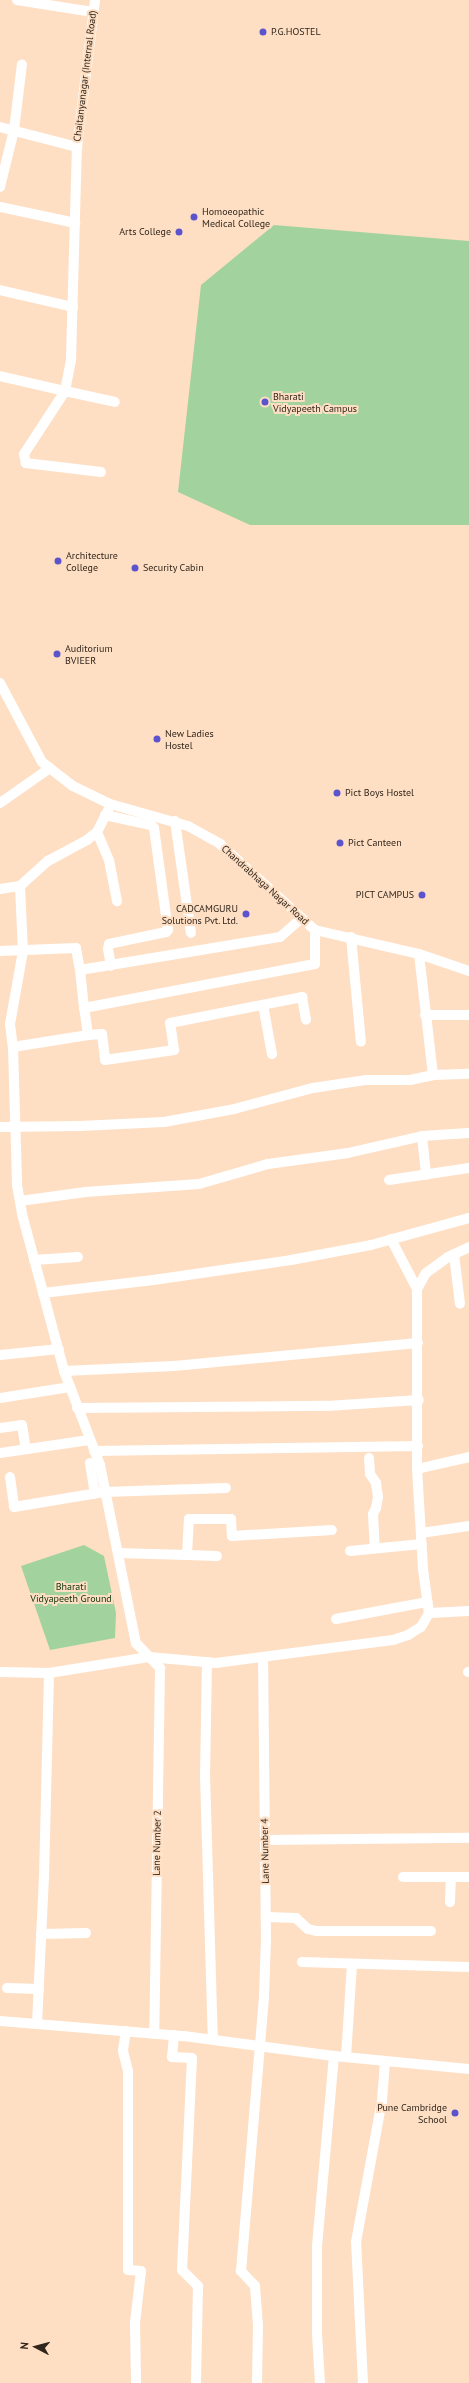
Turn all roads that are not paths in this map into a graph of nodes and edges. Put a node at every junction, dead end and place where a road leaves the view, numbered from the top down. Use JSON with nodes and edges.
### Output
{"nodes":[{"id":1,"x":17,"y":0,"type":"edge"},
{"id":2,"x":95,"y":0,"type":"edge"},
{"id":3,"x":94,"y":12,"type":"junction"},
{"id":4,"x":22,"y":64,"type":"dead end"},
{"id":5,"x":0,"y":127,"type":"edge"},
{"id":6,"x":14,"y":130,"type":"junction"},
{"id":7,"x":76,"y":146,"type":"junction"},
{"id":8,"x":0,"y":187,"type":"edge"},
{"id":9,"x":0,"y":207,"type":"edge"},
{"id":10,"x":75,"y":223,"type":"junction"},
{"id":11,"x":0,"y":290,"type":"edge"},
{"id":12,"x":73,"y":307,"type":"junction"},
{"id":13,"x":0,"y":376,"type":"edge"},
{"id":14,"x":65,"y":391,"type":"junction"},
{"id":15,"x":116,"y":402,"type":"dead end"},
{"id":16,"x":101,"y":472,"type":"dead end"},
{"id":17,"x":0,"y":682,"type":"edge"},
{"id":18,"x":4,"y":701,"type":"edge"},
{"id":19,"x":50,"y":768,"type":"junction"},
{"id":20,"x":0,"y":803,"type":"edge"},
{"id":21,"x":110,"y":804,"type":"junction"},
{"id":22,"x":105,"y":816,"type":"junction"},
{"id":23,"x":175,"y":821,"type":"junction"},
{"id":24,"x":97,"y":832,"type":"junction"},
{"id":25,"x":20,"y":886,"type":"junction"},
{"id":26,"x":0,"y":889,"type":"edge"},
{"id":27,"x":117,"y":902,"type":"dead end"},
{"id":28,"x":302,"y":918,"type":"junction"},
{"id":29,"x":315,"y":930,"type":"junction"},
{"id":30,"x":191,"y":933,"type":"dead end"},
{"id":31,"x":350,"y":938,"type":"junction"},
{"id":32,"x":0,"y":951,"type":"edge"},
{"id":33,"x":23,"y":951,"type":"junction"},
{"id":34,"x":419,"y":954,"type":"junction"},
{"id":35,"x":110,"y":966,"type":"junction"},
{"id":36,"x":80,"y":970,"type":"junction"},
{"id":37,"x":469,"y":971,"type":"edge"},
{"id":38,"x":263,"y":1005,"type":"junction"},
{"id":39,"x":84,"y":1008,"type":"junction"},
{"id":40,"x":425,"y":1015,"type":"junction"},
{"id":41,"x":469,"y":1015,"type":"edge"},
{"id":42,"x":306,"y":1020,"type":"dead end"},
{"id":43,"x":5,"y":1024,"type":"edge"},
{"id":44,"x":88,"y":1035,"type":"junction"},
{"id":45,"x":361,"y":1042,"type":"dead end"},
{"id":46,"x":13,"y":1047,"type":"junction"},
{"id":47,"x":272,"y":1054,"type":"dead end"},
{"id":48,"x":469,"y":1074,"type":"edge"},
{"id":49,"x":432,"y":1075,"type":"junction"},
{"id":50,"x":14,"y":1126,"type":"junction"},
{"id":51,"x":0,"y":1127,"type":"edge"},
{"id":52,"x":469,"y":1133,"type":"edge"},
{"id":53,"x":422,"y":1136,"type":"junction"},
{"id":54,"x":469,"y":1168,"type":"edge"},
{"id":55,"x":426,"y":1175,"type":"junction"},
{"id":56,"x":389,"y":1180,"type":"dead end"},
{"id":57,"x":20,"y":1201,"type":"junction"},
{"id":58,"x":469,"y":1218,"type":"edge"},
{"id":59,"x":391,"y":1239,"type":"junction"},
{"id":60,"x":469,"y":1247,"type":"edge"},
{"id":61,"x":454,"y":1254,"type":"junction"},
{"id":62,"x":78,"y":1257,"type":"dead end"},
{"id":63,"x":34,"y":1260,"type":"junction"},
{"id":64,"x":417,"y":1289,"type":"junction"},
{"id":65,"x":43,"y":1293,"type":"junction"},
{"id":66,"x":460,"y":1304,"type":"dead end"},
{"id":67,"x":418,"y":1343,"type":"junction"},
{"id":68,"x":60,"y":1349,"type":"junction"},
{"id":69,"x":0,"y":1355,"type":"edge"},
{"id":70,"x":64,"y":1371,"type":"junction"},
{"id":71,"x":70,"y":1387,"type":"junction"},
{"id":72,"x":0,"y":1398,"type":"edge"},
{"id":73,"x":418,"y":1400,"type":"junction"},
{"id":74,"x":77,"y":1408,"type":"junction"},
{"id":75,"x":0,"y":1428,"type":"edge"},
{"id":76,"x":89,"y":1440,"type":"junction"},
{"id":77,"x":418,"y":1446,"type":"junction"},
{"id":78,"x":26,"y":1449,"type":"junction"},
{"id":79,"x":94,"y":1451,"type":"junction"},
{"id":80,"x":0,"y":1453,"type":"edge"},
{"id":81,"x":469,"y":1457,"type":"edge"},
{"id":82,"x":369,"y":1458,"type":"dead end"},
{"id":83,"x":90,"y":1463,"type":"dead end"},
{"id":84,"x":417,"y":1469,"type":"junction"},
{"id":85,"x":10,"y":1477,"type":"dead end"},
{"id":86,"x":226,"y":1488,"type":"dead end"},
{"id":87,"x":99,"y":1493,"type":"junction"},
{"id":88,"x":469,"y":1526,"type":"edge"},
{"id":89,"x":332,"y":1530,"type":"dead end"},
{"id":90,"x":421,"y":1533,"type":"junction"},
{"id":91,"x":422,"y":1544,"type":"junction"},
{"id":92,"x":375,"y":1548,"type":"junction"},
{"id":93,"x":350,"y":1551,"type":"dead end"},
{"id":94,"x":118,"y":1553,"type":"junction"},
{"id":95,"x":187,"y":1555,"type":"junction"},
{"id":96,"x":217,"y":1556,"type":"dead end"},
{"id":97,"x":427,"y":1602,"type":"junction"},
{"id":98,"x":469,"y":1611,"type":"edge"},
{"id":99,"x":429,"y":1613,"type":"junction"},
{"id":100,"x":336,"y":1619,"type":"dead end"},
{"id":101,"x":149,"y":1657,"type":"junction"},
{"id":102,"x":263,"y":1657,"type":"junction"},
{"id":103,"x":207,"y":1662,"type":"junction"},
{"id":104,"x":0,"y":1672,"type":"edge"},
{"id":105,"x":49,"y":1673,"type":"junction"},
{"id":106,"x":469,"y":1838,"type":"edge"},
{"id":107,"x":264,"y":1840,"type":"junction"},
{"id":108,"x":403,"y":1877,"type":"dead end"},
{"id":109,"x":451,"y":1877,"type":"junction"},
{"id":110,"x":469,"y":1877,"type":"edge"},
{"id":111,"x":450,"y":1902,"type":"dead end"},
{"id":112,"x":266,"y":1917,"type":"junction"},
{"id":113,"x":431,"y":1931,"type":"dead end"},
{"id":114,"x":86,"y":1933,"type":"dead end"},
{"id":115,"x":41,"y":1934,"type":"junction"},
{"id":116,"x":302,"y":1962,"type":"dead end"},
{"id":117,"x":352,"y":1964,"type":"junction"},
{"id":118,"x":467,"y":1967,"type":"dead end"},
{"id":119,"x":7,"y":1988,"type":"dead end"},
{"id":120,"x":39,"y":1989,"type":"junction"},
{"id":121,"x":0,"y":2021,"type":"edge"},
{"id":122,"x":37,"y":2024,"type":"junction"},
{"id":123,"x":126,"y":2032,"type":"junction"},
{"id":124,"x":154,"y":2034,"type":"junction"},
{"id":125,"x":174,"y":2035,"type":"junction"},
{"id":126,"x":213,"y":2040,"type":"junction"},
{"id":127,"x":260,"y":2046,"type":"junction"},
{"id":128,"x":334,"y":2056,"type":"junction"},
{"id":129,"x":346,"y":2057,"type":"junction"},
{"id":130,"x":385,"y":2061,"type":"junction"},
{"id":131,"x":469,"y":2069,"type":"edge"},
{"id":132,"x":136,"y":2383,"type":"edge"},
{"id":133,"x":196,"y":2383,"type":"edge"},
{"id":134,"x":257,"y":2383,"type":"edge"},
{"id":135,"x":320,"y":2383,"type":"edge"},
{"id":136,"x":363,"y":2383,"type":"edge"}],
"edges":[{"from":1,"to":3,"type":"street"},
{"from":2,"to":3,"type":"street","name":"Chaitanyanagar (Internal Road)"},
{"from":3,"to":7,"type":"street","name":"Chaitanyanagar (Internal Road)"},
{"from":4,"to":6,"type":"street"},
{"from":5,"to":6,"type":"street","name":"Chaitanyanagar (Internal Road)"},
{"from":6,"to":7,"type":"street","name":"Chaitanyanagar (Internal Road)"},
{"from":6,"to":8,"type":"street"},
{"from":7,"to":10,"type":"street"},
{"from":9,"to":10,"type":"street"},
{"from":10,"to":12,"type":"street"},
{"from":11,"to":12,"type":"street"},
{"from":12,"to":14,"type":"street"},
{"from":13,"to":14,"type":"street"},
{"from":14,"to":15,"type":"street"},
{"from":14,"to":16,"type":"street"},
{"from":17,"to":18,"type":"street","name":"Chandrabhaga Nagar Road"},
{"from":18,"to":19,"type":"street","name":"Chandrabhaga Nagar Road"},
{"from":19,"to":20,"type":"street"},
{"from":19,"to":21,"type":"street","name":"Chandrabhaga Nagar Road"},
{"from":21,"to":22,"type":"street"},
{"from":21,"to":23,"type":"street","name":"Chandrabhaga Nagar Road"},
{"from":22,"to":24,"type":"street"},
{"from":22,"to":35,"type":"street"},
{"from":23,"to":28,"type":"street","name":"Chandrabhaga Nagar Road"},
{"from":23,"to":30,"type":"street"},
{"from":24,"to":25,"type":"street"},
{"from":24,"to":27,"type":"street"},
{"from":25,"to":26,"type":"street"},
{"from":25,"to":33,"type":"street"},
{"from":28,"to":29,"type":"street","name":"Chandrabhaga Nagar Road"},
{"from":28,"to":35,"type":"street"},
{"from":29,"to":31,"type":"street","name":"Chandrabhaga Nagar Road"},
{"from":29,"to":39,"type":"street"},
{"from":31,"to":34,"type":"street","name":"Chandrabhaga Nagar Road"},
{"from":31,"to":45,"type":"street"},
{"from":32,"to":33,"type":"street"},
{"from":33,"to":36,"type":"street"},
{"from":33,"to":43,"type":"street"},
{"from":34,"to":37,"type":"street","name":"Chandrabhaga Nagar Road"},
{"from":34,"to":40,"type":"street"},
{"from":35,"to":36,"type":"street"},
{"from":36,"to":39,"type":"street"},
{"from":38,"to":42,"type":"street"},
{"from":38,"to":44,"type":"street"},
{"from":38,"to":47,"type":"street"},
{"from":39,"to":44,"type":"street"},
{"from":40,"to":41,"type":"street"},
{"from":40,"to":49,"type":"street"},
{"from":43,"to":46,"type":"street"},
{"from":44,"to":46,"type":"street"},
{"from":46,"to":50,"type":"street"},
{"from":48,"to":49,"type":"street"},
{"from":49,"to":50,"type":"street"},
{"from":50,"to":51,"type":"street"},
{"from":50,"to":57,"type":"street"},
{"from":52,"to":53,"type":"street"},
{"from":53,"to":55,"type":"street"},
{"from":53,"to":57,"type":"street"},
{"from":54,"to":55,"type":"street"},
{"from":55,"to":56,"type":"street"},
{"from":57,"to":63,"type":"street"},
{"from":58,"to":59,"type":"street"},
{"from":59,"to":64,"type":"street"},
{"from":59,"to":65,"type":"street"},
{"from":60,"to":61,"type":"street"},
{"from":61,"to":64,"type":"street"},
{"from":61,"to":66,"type":"street"},
{"from":62,"to":63,"type":"street"},
{"from":63,"to":65,"type":"street"},
{"from":64,"to":67,"type":"street"},
{"from":65,"to":68,"type":"street"},
{"from":67,"to":70,"type":"street"},
{"from":67,"to":73,"type":"street"},
{"from":68,"to":69,"type":"street"},
{"from":68,"to":70,"type":"street"},
{"from":70,"to":71,"type":"street"},
{"from":71,"to":72,"type":"street"},
{"from":71,"to":74,"type":"street"},
{"from":73,"to":74,"type":"street"},
{"from":73,"to":77,"type":"street"},
{"from":74,"to":76,"type":"street"},
{"from":75,"to":78,"type":"street"},
{"from":76,"to":78,"type":"street"},
{"from":76,"to":79,"type":"street"},
{"from":77,"to":79,"type":"street"},
{"from":77,"to":84,"type":"street"},
{"from":78,"to":80,"type":"street"},
{"from":79,"to":87,"type":"street"},
{"from":81,"to":84,"type":"street"},
{"from":82,"to":92,"type":"street"},
{"from":83,"to":87,"type":"street"},
{"from":84,"to":90,"type":"street"},
{"from":85,"to":87,"type":"street"},
{"from":86,"to":87,"type":"street"},
{"from":87,"to":94,"type":"street","name":"Lane Number 2"},
{"from":88,"to":90,"type":"street"},
{"from":89,"to":95,"type":"street"},
{"from":90,"to":91,"type":"street"},
{"from":91,"to":92,"type":"street"},
{"from":91,"to":97,"type":"street"},
{"from":92,"to":93,"type":"street"},
{"from":94,"to":95,"type":"street"},
{"from":94,"to":101,"type":"street","name":"Lane Number 2"},
{"from":95,"to":96,"type":"street"},
{"from":97,"to":99,"type":"street"},
{"from":97,"to":100,"type":"street"},
{"from":98,"to":99,"type":"street"},
{"from":99,"to":102,"type":"street"},
{"from":101,"to":103,"type":"street"},
{"from":101,"to":105,"type":"street"},
{"from":101,"to":124,"type":"street","name":"Lane Number 2"},
{"from":102,"to":103,"type":"street"},
{"from":102,"to":107,"type":"street","name":"Lane Number 4"},
{"from":103,"to":126,"type":"street"},
{"from":104,"to":105,"type":"street"},
{"from":105,"to":115,"type":"street"},
{"from":106,"to":107,"type":"street"},
{"from":107,"to":112,"type":"street","name":"Lane Number 4"},
{"from":108,"to":109,"type":"street"},
{"from":109,"to":110,"type":"street"},
{"from":109,"to":111,"type":"street"},
{"from":112,"to":113,"type":"street"},
{"from":112,"to":127,"type":"street","name":"Lane Number 4"},
{"from":114,"to":115,"type":"street"},
{"from":115,"to":120,"type":"street"},
{"from":116,"to":117,"type":"street"},
{"from":117,"to":118,"type":"street"},
{"from":117,"to":129,"type":"street"},
{"from":119,"to":120,"type":"street"},
{"from":120,"to":122,"type":"street"},
{"from":121,"to":122,"type":"street"},
{"from":122,"to":123,"type":"street"},
{"from":123,"to":124,"type":"street"},
{"from":123,"to":132,"type":"street"},
{"from":124,"to":125,"type":"street"},
{"from":125,"to":126,"type":"street"},
{"from":125,"to":133,"type":"street"},
{"from":126,"to":127,"type":"street"},
{"from":127,"to":128,"type":"street"},
{"from":127,"to":134,"type":"street","name":"Lane Number 4"},
{"from":128,"to":129,"type":"street"},
{"from":128,"to":135,"type":"street"},
{"from":129,"to":130,"type":"street"},
{"from":130,"to":131,"type":"street"},
{"from":130,"to":136,"type":"street"}]}
